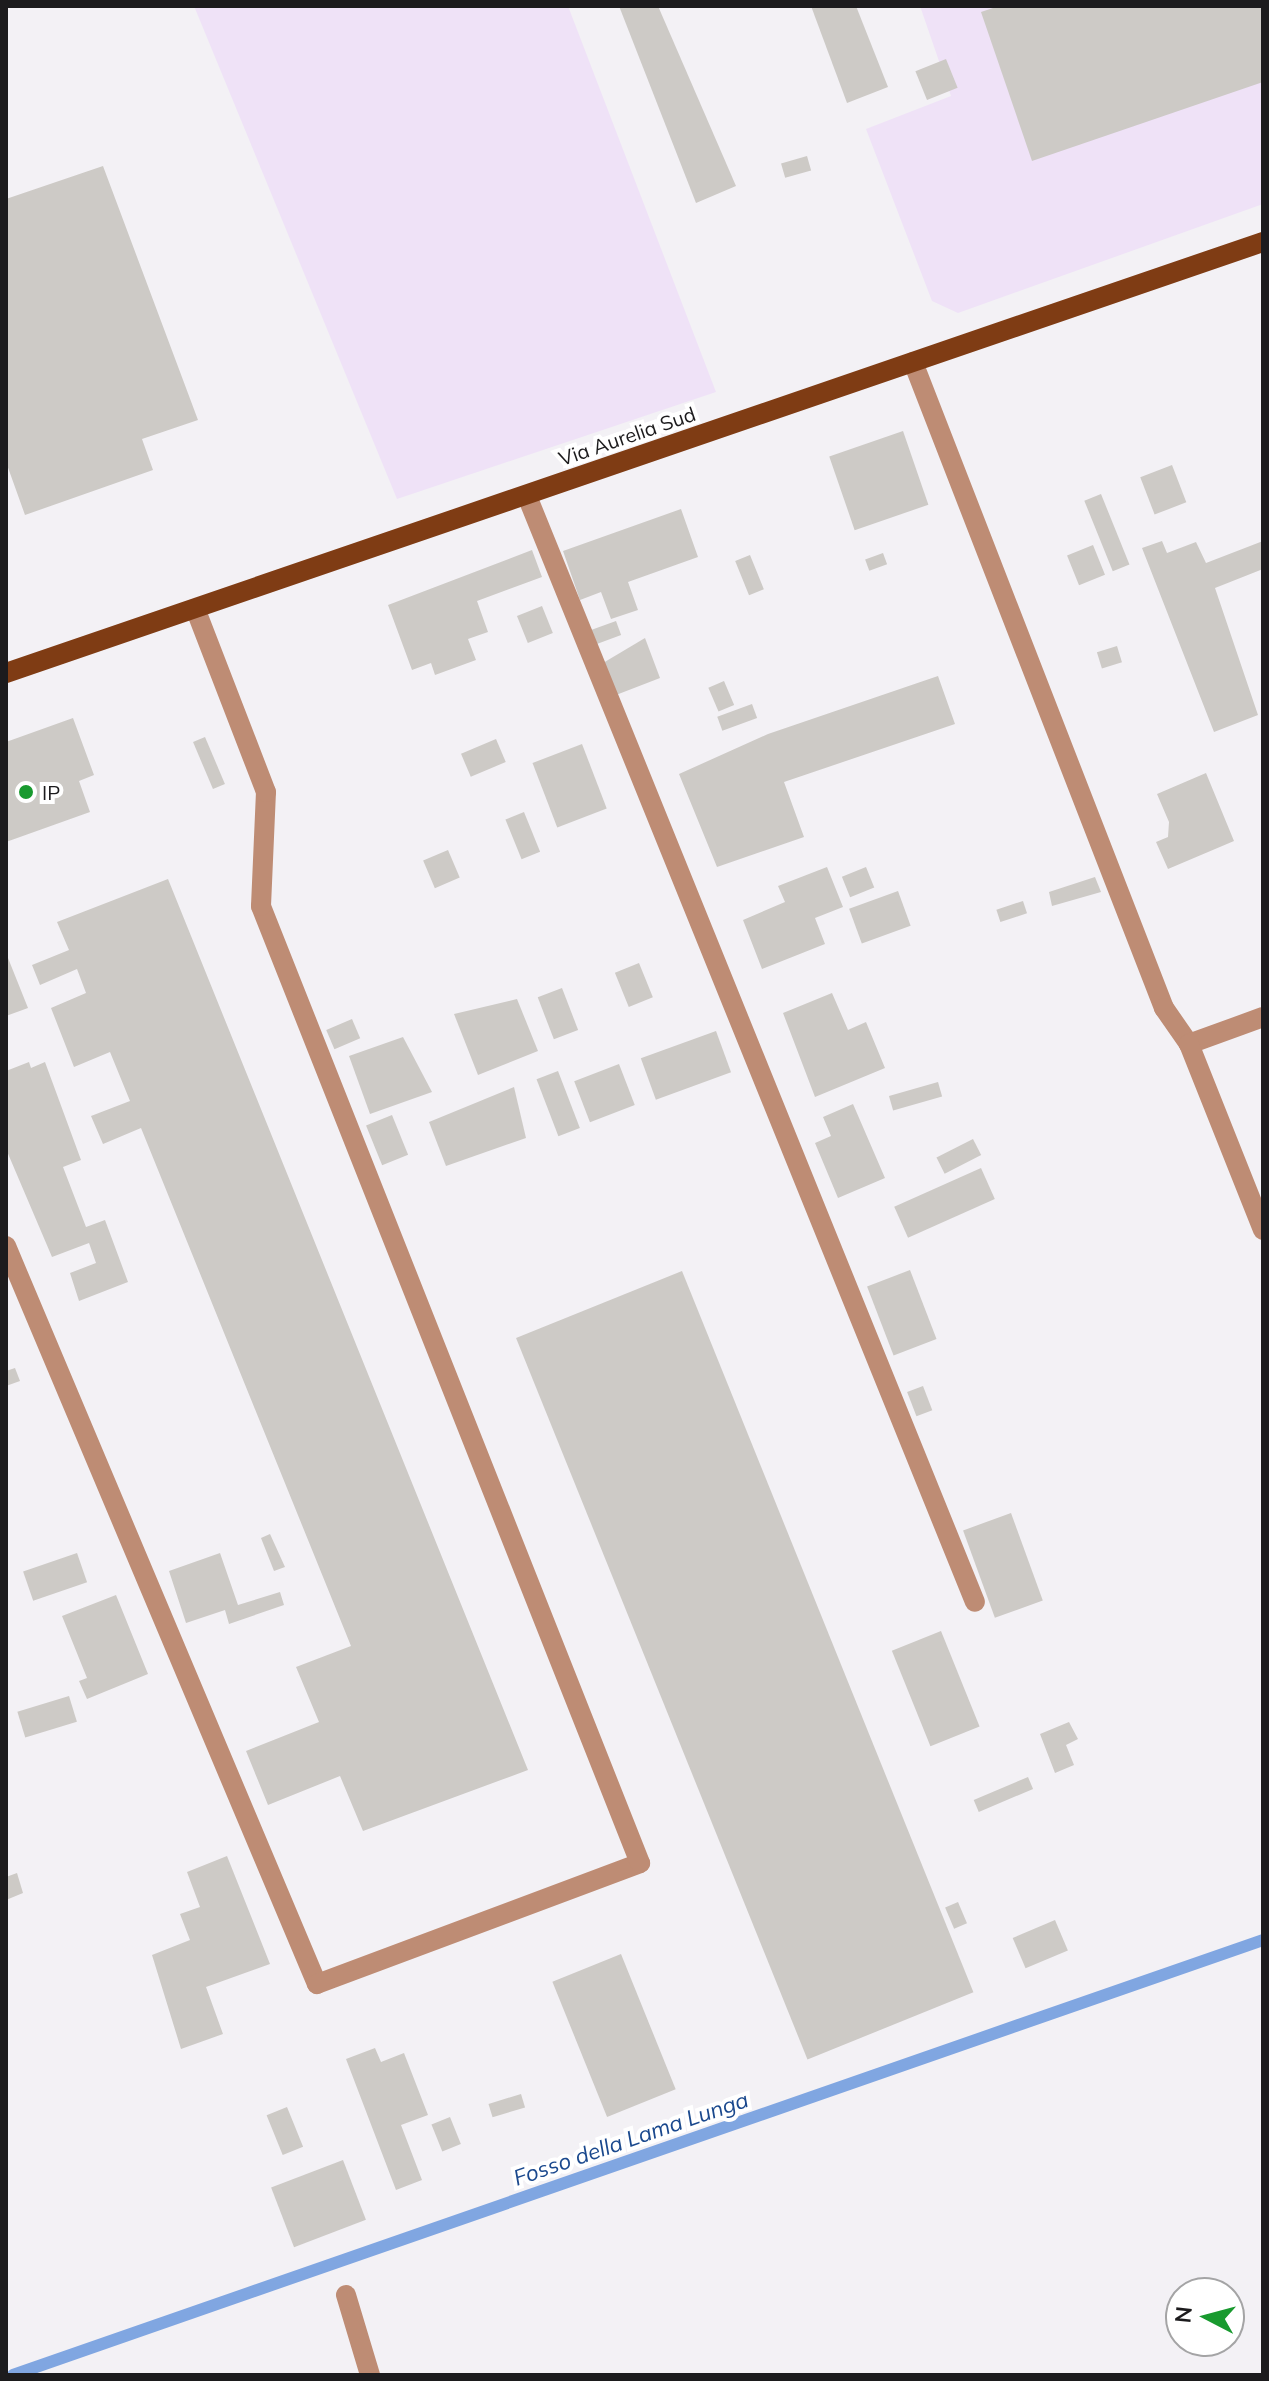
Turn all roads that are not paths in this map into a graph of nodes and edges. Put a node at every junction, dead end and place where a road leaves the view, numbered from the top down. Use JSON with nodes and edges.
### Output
{"nodes":[{"id":1,"x":1263,"y":242,"type":"edge"},
{"id":2,"x":913,"y":362,"type":"junction"},
{"id":3,"x":527,"y":496,"type":"junction"},
{"id":4,"x":196,"y":611,"type":"junction"},
{"id":5,"x":6,"y":673,"type":"edge"},
{"id":6,"x":1263,"y":1017,"type":"edge"},
{"id":7,"x":1189,"y":1044,"type":"junction"},
{"id":8,"x":1263,"y":1230,"type":"edge"},
{"id":9,"x":6,"y":1246,"type":"edge"},
{"id":10,"x":975,"y":1602,"type":"dead end"},
{"id":11,"x":346,"y":2295,"type":"dead end"},
{"id":12,"x":370,"y":2375,"type":"edge"}],
"edges":[{"from":1,"to":2,"type":"main road","name":"Via Aurelia Sud"},
{"from":2,"to":3,"type":"main road","name":"Via Aurelia Sud"},
{"from":2,"to":7,"type":"street"},
{"from":3,"to":4,"type":"main road","name":"Via Aurelia Sud"},
{"from":3,"to":10,"type":"street"},
{"from":4,"to":5,"type":"main road","name":"Via Aurelia Sud"},
{"from":4,"to":9,"type":"street"},
{"from":6,"to":7,"type":"street"},
{"from":7,"to":8,"type":"street"},
{"from":11,"to":12,"type":"street"}]}
